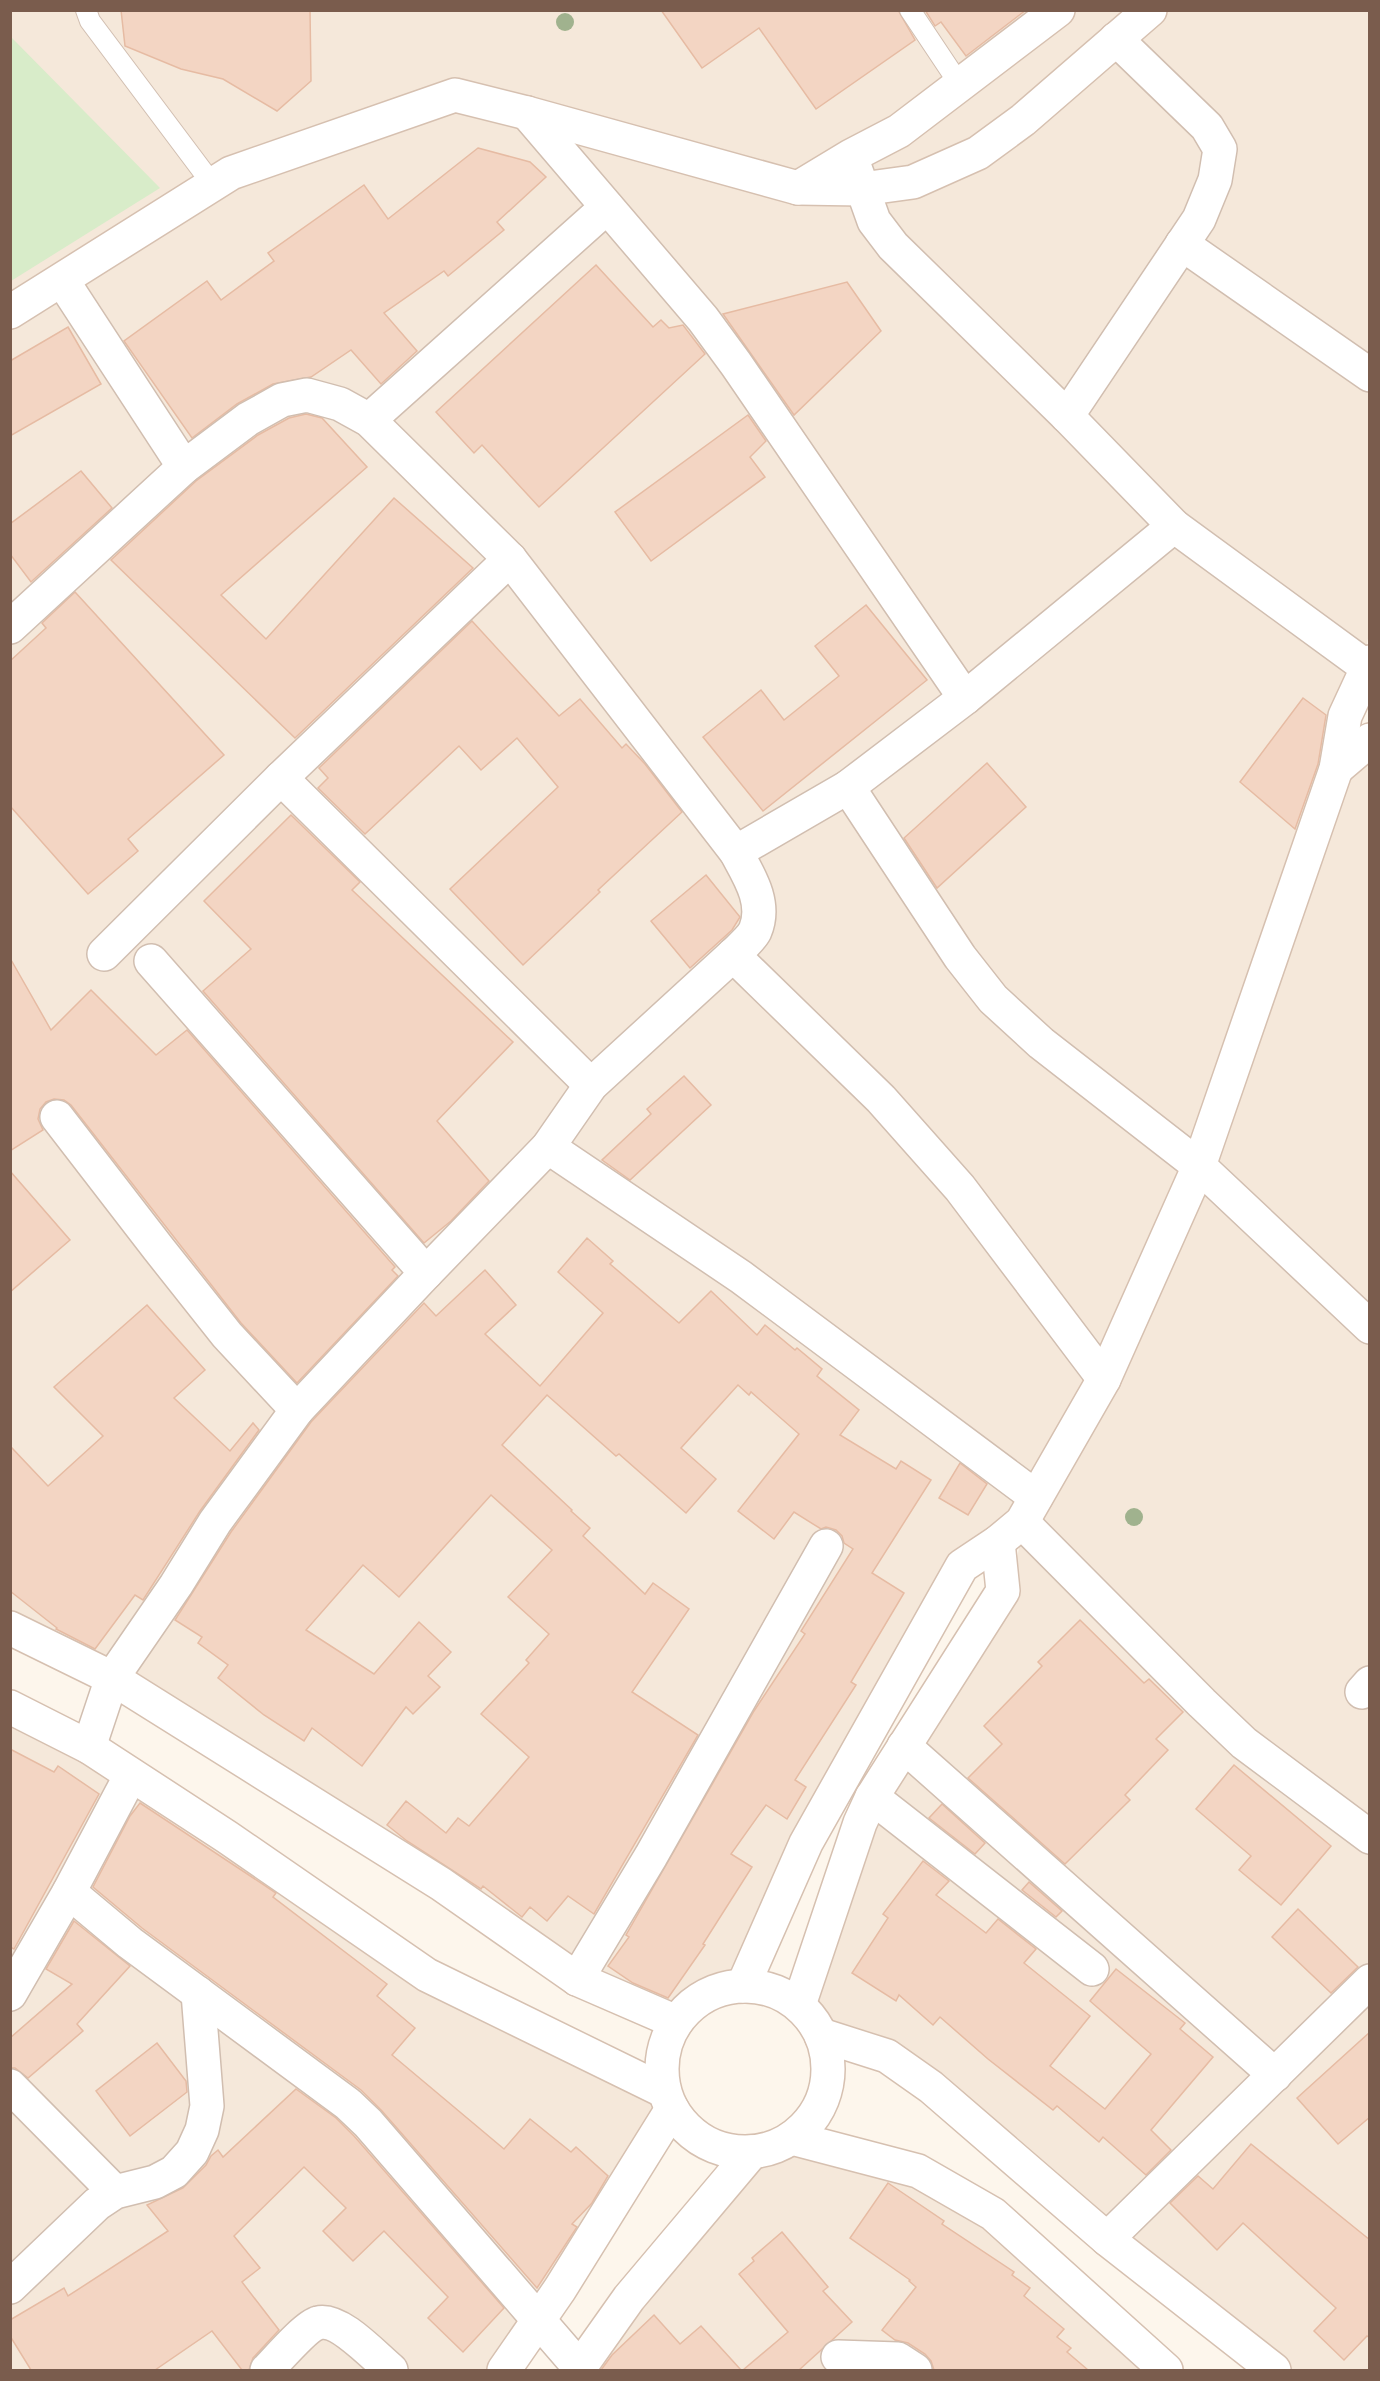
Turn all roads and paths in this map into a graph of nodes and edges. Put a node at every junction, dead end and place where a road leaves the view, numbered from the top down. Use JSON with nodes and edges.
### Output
{"nodes":[{"id":1,"x":86,"y":10,"type":"edge"},
{"id":2,"x":910,"y":10,"type":"edge"},
{"id":3,"x":1058,"y":10,"type":"edge"},
{"id":4,"x":1150,"y":10,"type":"edge"},
{"id":5,"x":1116,"y":39,"type":"junction"},
{"id":6,"x":960,"y":85,"type":"junction"},
{"id":7,"x":527,"y":112,"type":"junction"},
{"id":8,"x":851,"y":156,"type":"junction"},
{"id":9,"x":213,"y":185,"type":"junction"},
{"id":10,"x":798,"y":188,"type":"junction"},
{"id":11,"x":862,"y":189,"type":"junction"},
{"id":12,"x":607,"y":207,"type":"junction"},
{"id":13,"x":1182,"y":243,"type":"junction"},
{"id":14,"x":62,"y":280,"type":"junction"},
{"id":15,"x":10,"y":312,"type":"edge"},
{"id":16,"x":1370,"y":375,"type":"edge"},
{"id":17,"x":1067,"y":416,"type":"junction"},
{"id":18,"x":369,"y":420,"type":"junction"},
{"id":19,"x":184,"y":467,"type":"junction"},
{"id":20,"x":1174,"y":526,"type":"junction"},
{"id":21,"x":510,"y":558,"type":"junction"},
{"id":22,"x":10,"y":627,"type":"edge"},
{"id":23,"x":1369,"y":668,"type":"edge"},
{"id":24,"x":965,"y":698,"type":"junction"},
{"id":25,"x":1370,"y":740,"type":"edge"},
{"id":26,"x":1336,"y":769,"type":"junction"},
{"id":27,"x":281,"y":778,"type":"junction"},
{"id":28,"x":848,"y":787,"type":"junction"},
{"id":29,"x":736,"y":852,"type":"junction"},
{"id":30,"x":104,"y":954,"type":"dead end"},
{"id":31,"x":733,"y":955,"type":"junction"},
{"id":32,"x":151,"y":961,"type":"dead end"},
{"id":33,"x":591,"y":1085,"type":"junction"},
{"id":34,"x":57,"y":1117,"type":"dead end"},
{"id":35,"x":548,"y":1146,"type":"junction"},
{"id":36,"x":1198,"y":1166,"type":"junction"},
{"id":37,"x":426,"y":1273,"type":"junction"},
{"id":38,"x":1370,"y":1328,"type":"edge"},
{"id":39,"x":1104,"y":1378,"type":"junction"},
{"id":40,"x":297,"y":1410,"type":"junction"},
{"id":41,"x":1019,"y":1520,"type":"junction"},
{"id":42,"x":826,"y":1546,"type":"dead end"},
{"id":43,"x":10,"y":1628,"type":"edge"},
{"id":44,"x":112,"y":1678,"type":"junction"},
{"id":45,"x":10,"y":1707,"type":"edge"},
{"id":46,"x":904,"y":1746,"type":"junction"},
{"id":47,"x":89,"y":1747,"type":"junction"},
{"id":48,"x":130,"y":1775,"type":"junction"},
{"id":49,"x":872,"y":1797,"type":"junction"},
{"id":50,"x":1370,"y":1837,"type":"edge"},
{"id":51,"x":69,"y":1892,"type":"junction"},
{"id":52,"x":1092,"y":1970,"type":"dead end"},
{"id":53,"x":577,"y":1979,"type":"junction"},
{"id":54,"x":1370,"y":1981,"type":"edge"},
{"id":55,"x":743,"y":1986,"type":"junction"},
{"id":56,"x":198,"y":1993,"type":"junction"},
{"id":57,"x":10,"y":1994,"type":"edge"},
{"id":58,"x":799,"y":2004,"type":"junction"},
{"id":59,"x":676,"y":2022,"type":"junction"},
{"id":60,"x":821,"y":2035,"type":"junction"},
{"id":61,"x":1275,"y":2075,"type":"junction"},
{"id":62,"x":10,"y":2086,"type":"edge"},
{"id":63,"x":668,"y":2100,"type":"junction"},
{"id":64,"x":792,"y":2138,"type":"junction"},
{"id":65,"x":752,"y":2152,"type":"junction"},
{"id":66,"x":115,"y":2192,"type":"junction"},
{"id":67,"x":1107,"y":2239,"type":"junction"},
{"id":68,"x":10,"y":2287,"type":"edge"},
{"id":69,"x":538,"y":2320,"type":"junction"},
{"id":70,"x":838,"y":2357,"type":"dead end"},
{"id":71,"x":579,"y":2369,"type":"edge"},
{"id":72,"x":267,"y":2370,"type":"edge"},
{"id":73,"x":390,"y":2370,"type":"edge"},
{"id":74,"x":504,"y":2370,"type":"edge"},
{"id":75,"x":915,"y":2370,"type":"edge"},
{"id":76,"x":1166,"y":2370,"type":"edge"},
{"id":77,"x":1274,"y":2370,"type":"edge"}],
"edges":[{"from":1,"to":9,"type":"lane"},
{"from":2,"to":6,"type":"lane"},
{"from":3,"to":6,"type":"street"},
{"from":4,"to":5,"type":"street"},
{"from":5,"to":11,"type":"street"},
{"from":5,"to":13,"type":"street"},
{"from":6,"to":8,"type":"street"},
{"from":7,"to":9,"type":"street"},
{"from":7,"to":10,"type":"street"},
{"from":7,"to":12,"type":"street"},
{"from":8,"to":10,"type":"street"},
{"from":8,"to":11,"type":"street"},
{"from":9,"to":14,"type":"street"},
{"from":10,"to":11,"type":"street"},
{"from":11,"to":17,"type":"street"},
{"from":12,"to":18,"type":"street"},
{"from":12,"to":24,"type":"street"},
{"from":13,"to":16,"type":"street"},
{"from":13,"to":17,"type":"street"},
{"from":14,"to":15,"type":"street"},
{"from":14,"to":19,"type":"street"},
{"from":17,"to":20,"type":"street"},
{"from":18,"to":19,"type":"street"},
{"from":18,"to":21,"type":"street"},
{"from":19,"to":22,"type":"street"},
{"from":20,"to":23,"type":"street"},
{"from":20,"to":24,"type":"street"},
{"from":21,"to":27,"type":"street"},
{"from":21,"to":29,"type":"street"},
{"from":23,"to":26,"type":"street"},
{"from":24,"to":28,"type":"street"},
{"from":25,"to":26,"type":"street"},
{"from":26,"to":36,"type":"street"},
{"from":27,"to":30,"type":"street"},
{"from":27,"to":33,"type":"street"},
{"from":28,"to":29,"type":"street"},
{"from":28,"to":36,"type":"street"},
{"from":29,"to":31,"type":"street"},
{"from":31,"to":33,"type":"street"},
{"from":31,"to":39,"type":"street"},
{"from":32,"to":37,"type":"street"},
{"from":33,"to":35,"type":"street"},
{"from":34,"to":40,"type":"street"},
{"from":35,"to":37,"type":"street"},
{"from":35,"to":41,"type":"street"},
{"from":36,"to":38,"type":"street"},
{"from":36,"to":39,"type":"street"},
{"from":37,"to":40,"type":"street"},
{"from":39,"to":41,"type":"street"},
{"from":40,"to":44,"type":"street"},
{"from":41,"to":46,"type":"street"},
{"from":41,"to":50,"type":"street"},
{"from":41,"to":55,"type":"street"},
{"from":42,"to":53,"type":"street"},
{"from":43,"to":44,"type":"street"},
{"from":44,"to":47,"type":"street"},
{"from":44,"to":53,"type":"street"},
{"from":45,"to":47,"type":"street"},
{"from":46,"to":49,"type":"street"},
{"from":46,"to":61,"type":"street"},
{"from":47,"to":48,"type":"street"},
{"from":48,"to":51,"type":"street"},
{"from":48,"to":63,"type":"street"},
{"from":49,"to":52,"type":"street"},
{"from":49,"to":58,"type":"street"},
{"from":51,"to":56,"type":"street"},
{"from":51,"to":57,"type":"street"},
{"from":53,"to":59,"type":"street"},
{"from":54,"to":61,"type":"street"},
{"from":55,"to":58,"type":"street"},
{"from":55,"to":59,"type":"street"},
{"from":56,"to":66,"type":"street"},
{"from":56,"to":69,"type":"street"},
{"from":58,"to":60,"type":"street"},
{"from":59,"to":63,"type":"street"},
{"from":60,"to":64,"type":"street"},
{"from":60,"to":67,"type":"street"},
{"from":61,"to":67,"type":"street"},
{"from":62,"to":66,"type":"street"},
{"from":63,"to":65,"type":"street"},
{"from":63,"to":69,"type":"street"},
{"from":64,"to":65,"type":"street"},
{"from":64,"to":76,"type":"street"},
{"from":65,"to":71,"type":"street"},
{"from":66,"to":68,"type":"street"},
{"from":67,"to":77,"type":"street"},
{"from":69,"to":71,"type":"street"},
{"from":69,"to":74,"type":"street"},
{"from":70,"to":75,"type":"street"},
{"from":72,"to":73,"type":"street"}]}
